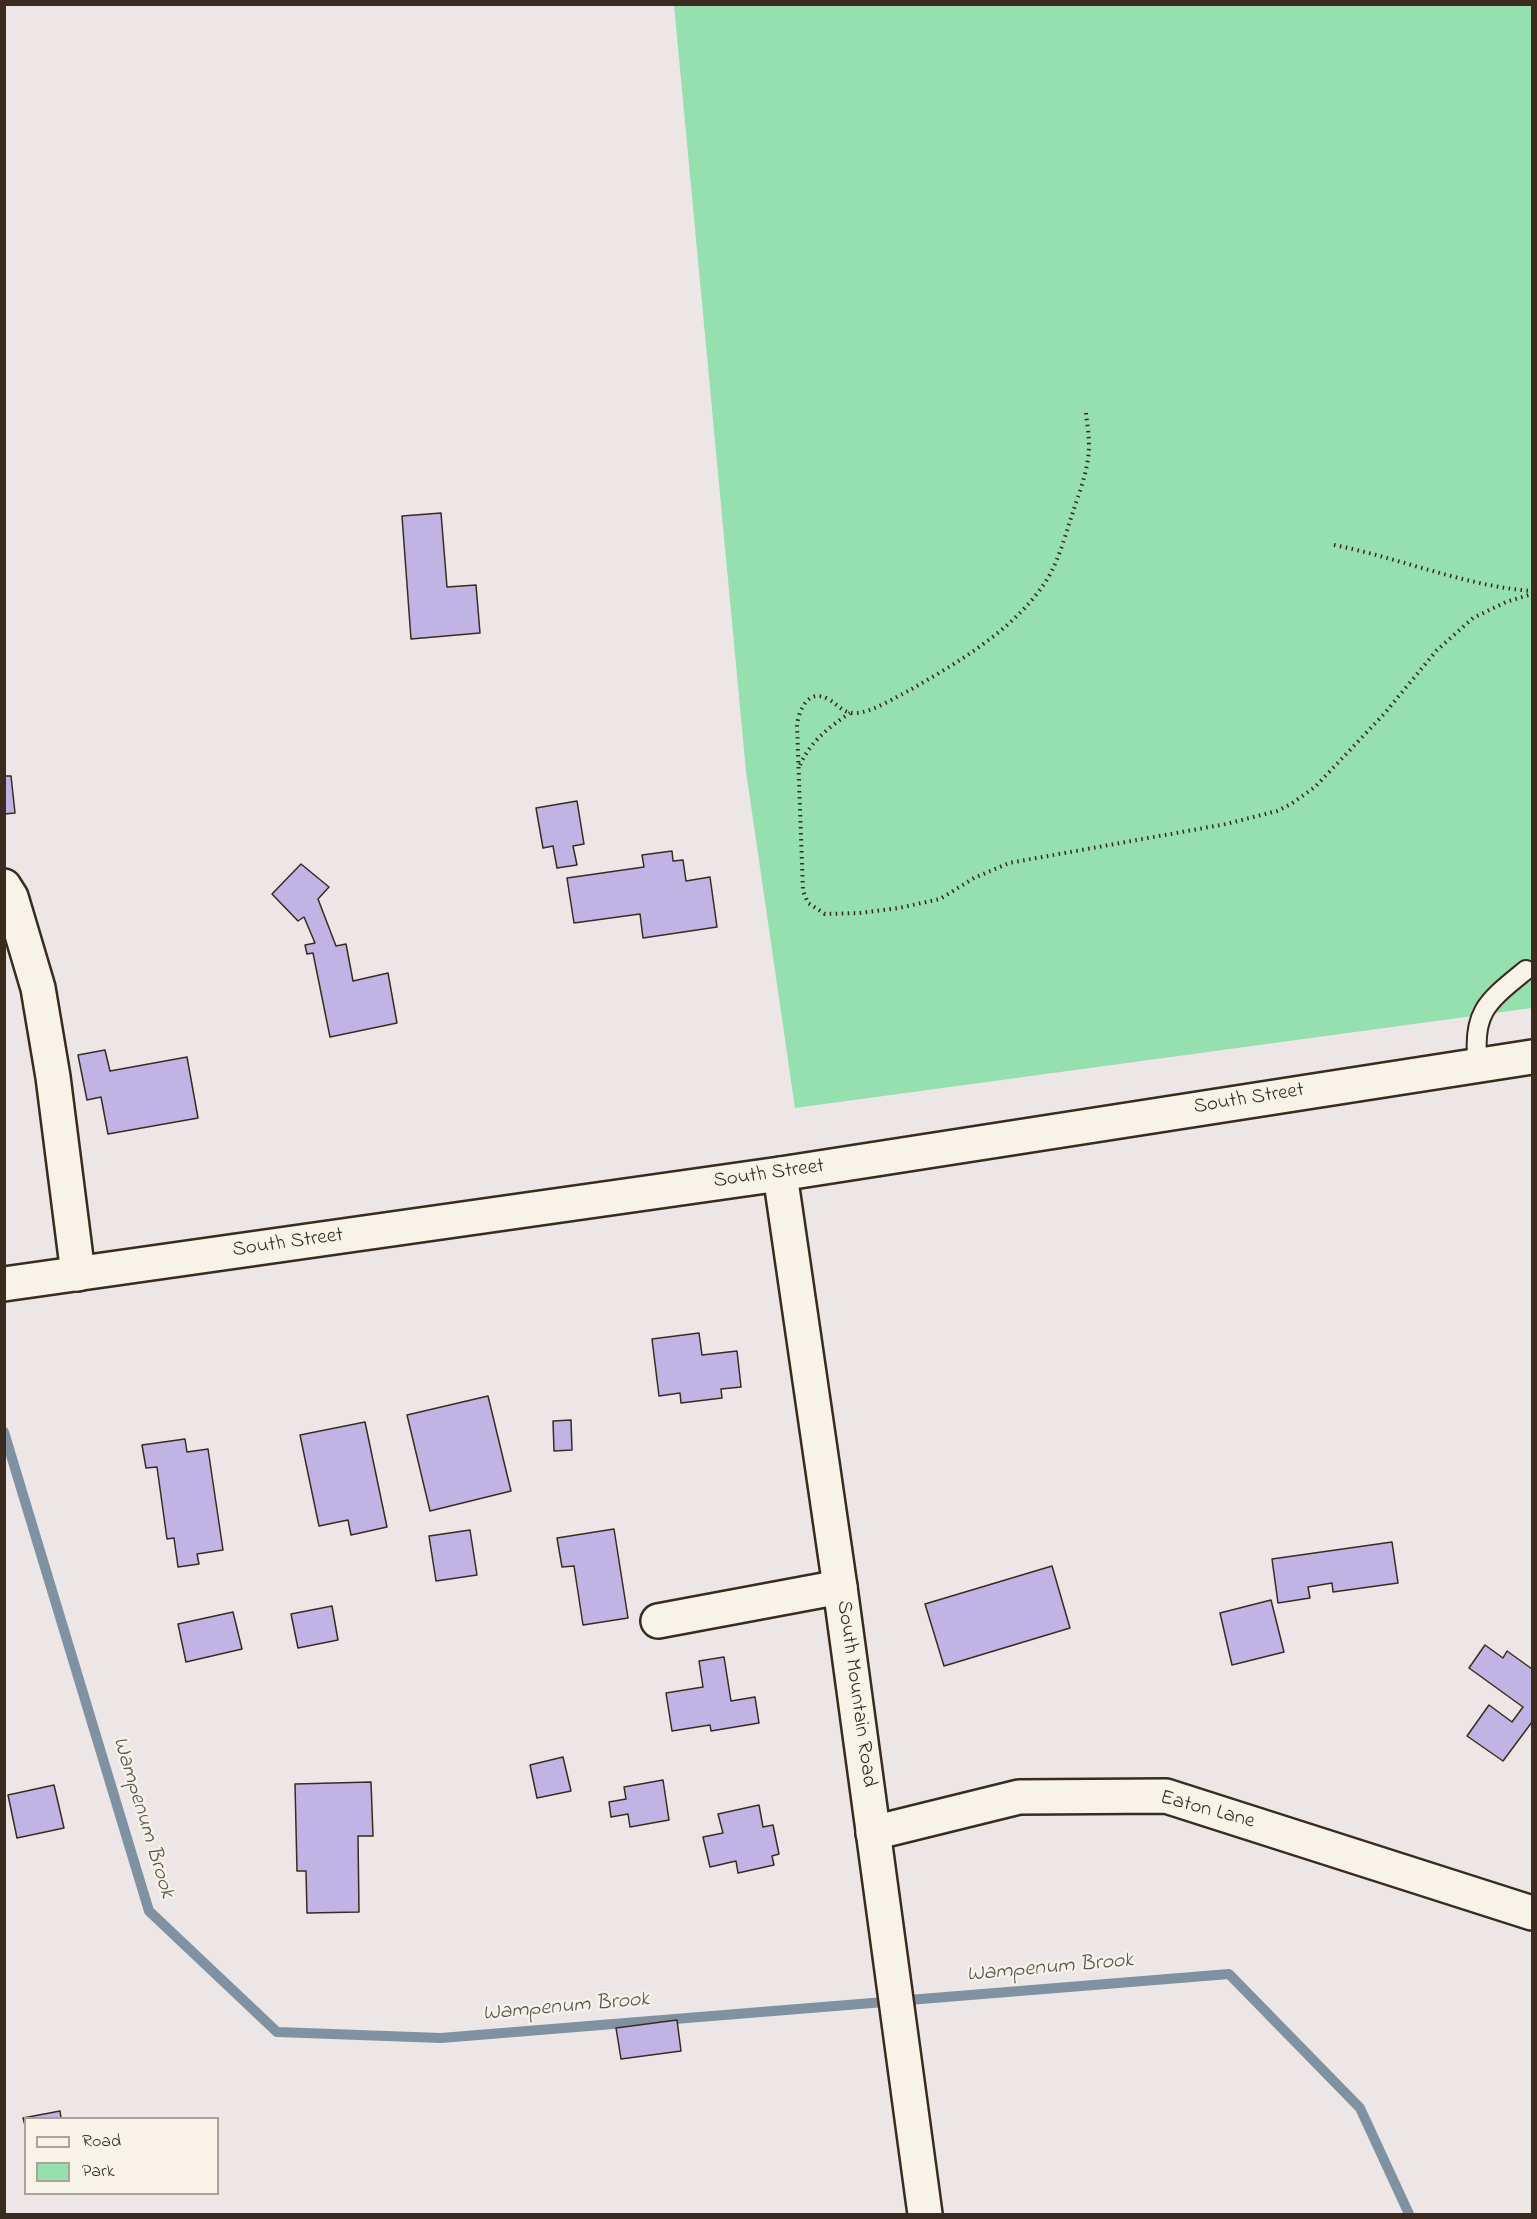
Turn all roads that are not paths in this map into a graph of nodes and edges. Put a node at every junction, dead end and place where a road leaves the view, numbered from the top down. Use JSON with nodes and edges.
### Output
{"nodes":[{"id":1,"x":4,"y":885,"type":"edge"},
{"id":2,"x":1526,"y":970,"type":"dead end"},
{"id":3,"x":1533,"y":1057,"type":"edge"},
{"id":4,"x":1478,"y":1065,"type":"junction"},
{"id":5,"x":780,"y":1174,"type":"junction"},
{"id":6,"x":78,"y":1274,"type":"junction"},
{"id":7,"x":4,"y":1284,"type":"edge"},
{"id":8,"x":840,"y":1587,"type":"junction"},
{"id":9,"x":658,"y":1621,"type":"dead end"},
{"id":10,"x":873,"y":1833,"type":"junction"},
{"id":11,"x":1533,"y":1913,"type":"edge"},
{"id":12,"x":925,"y":2214,"type":"edge"}],
"edges":[{"from":1,"to":6,"type":"main road"},
{"from":2,"to":4,"type":"lane"},
{"from":3,"to":4,"type":"main road","name":"South Street"},
{"from":4,"to":5,"type":"main road","name":"South Street"},
{"from":5,"to":6,"type":"main road","name":"South Street"},
{"from":5,"to":8,"type":"main road","name":"South Mountain Road"},
{"from":6,"to":7,"type":"main road","name":"South Street"},
{"from":8,"to":9,"type":"main road"},
{"from":8,"to":10,"type":"main road","name":"South Mountain Road"},
{"from":10,"to":11,"type":"main road","name":"Eaton Lane"},
{"from":10,"to":12,"type":"main road","name":"South Mountain Road"}]}
